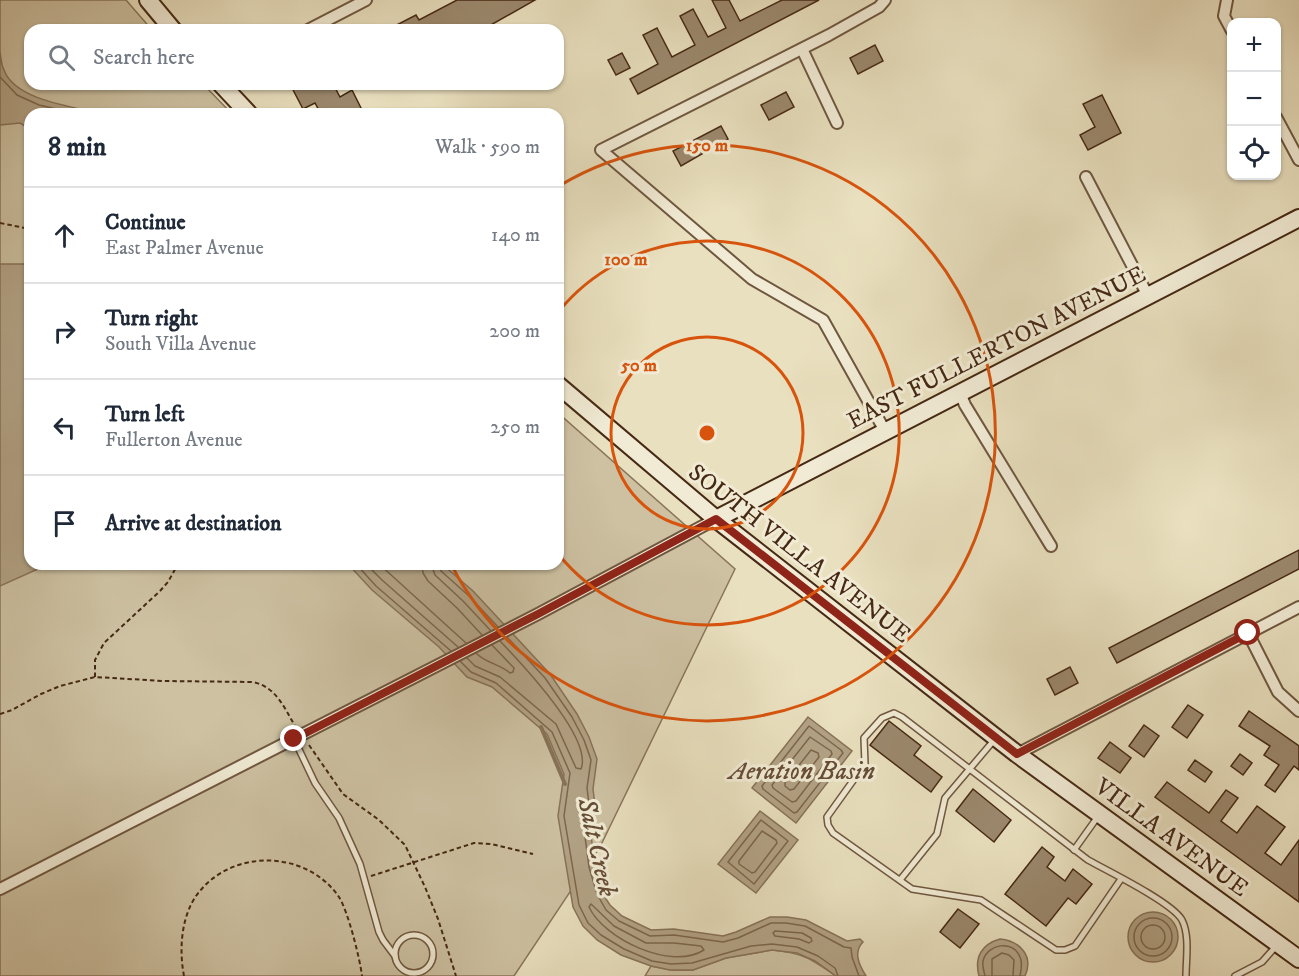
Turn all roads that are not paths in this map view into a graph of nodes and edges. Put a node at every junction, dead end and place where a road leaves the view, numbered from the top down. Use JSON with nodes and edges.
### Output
{"nodes":[{"id":1,"x":148,"y":0,"type":"edge"},
{"id":2,"x":366,"y":0,"type":"edge"},
{"id":3,"x":885,"y":0,"type":"edge"},
{"id":4,"x":1227,"y":0,"type":"edge"},
{"id":5,"x":1227,"y":22,"type":"edge"},
{"id":6,"x":168,"y":24,"type":"edge"},
{"id":7,"x":320,"y":24,"type":"edge"},
{"id":8,"x":802,"y":49,"type":"junction"},
{"id":9,"x":227,"y":90,"type":"edge"},
{"id":10,"x":243,"y":108,"type":"edge"},
{"id":11,"x":837,"y":123,"type":"dead end"},
{"id":12,"x":1281,"y":126,"type":"edge"},
{"id":13,"x":1299,"y":160,"type":"edge"},
{"id":14,"x":1086,"y":177,"type":"dead end"},
{"id":15,"x":1299,"y":218,"type":"edge"},
{"id":16,"x":1148,"y":296,"type":"junction"},
{"id":17,"x":564,"y":390,"type":"edge"},
{"id":18,"x":960,"y":393,"type":"junction"},
{"id":19,"x":885,"y":431,"type":"junction"},
{"id":20,"x":716,"y":519,"type":"junction"},
{"id":21,"x":1052,"y":546,"type":"dead end"},
{"id":22,"x":1299,"y":607,"type":"edge"},
{"id":23,"x":1248,"y":633,"type":"junction"},
{"id":24,"x":1299,"y":711,"type":"edge"},
{"id":25,"x":996,"y":737,"type":"junction"},
{"id":26,"x":294,"y":739,"type":"junction"},
{"id":27,"x":1017,"y":754,"type":"junction"},
{"id":28,"x":969,"y":769,"type":"junction"},
{"id":29,"x":1100,"y":814,"type":"junction"},
{"id":30,"x":1074,"y":850,"type":"junction"},
{"id":31,"x":1121,"y":879,"type":"junction"},
{"id":32,"x":900,"y":880,"type":"junction"},
{"id":33,"x":0,"y":889,"type":"edge"},
{"id":34,"x":1278,"y":944,"type":"junction"},
{"id":35,"x":395,"y":956,"type":"junction"},
{"id":36,"x":1299,"y":958,"type":"edge"},
{"id":37,"x":417,"y":975,"type":"edge"},
{"id":38,"x":1186,"y":976,"type":"edge"},
{"id":39,"x":1235,"y":976,"type":"edge"}],
"edges":[{"from":1,"to":6,"type":"main road"},
{"from":2,"to":7,"type":"street"},
{"from":3,"to":8,"type":"street"},
{"from":4,"to":5,"type":"street"},
{"from":8,"to":11,"type":"street"},
{"from":8,"to":19,"type":"street"},
{"from":9,"to":10,"type":"main road"},
{"from":12,"to":13,"type":"street"},
{"from":14,"to":16,"type":"street"},
{"from":15,"to":16,"type":"main road","name":"EAST FULLERTON AVENUE"},
{"from":16,"to":18,"type":"main road","name":"EAST FULLERTON AVENUE"},
{"from":17,"to":20,"type":"main road","name":"SOUTH VILLA AVENUE"},
{"from":18,"to":19,"type":"main road","name":"EAST FULLERTON AVENUE"},
{"from":18,"to":21,"type":"street"},
{"from":19,"to":20,"type":"main road","name":"EAST FULLERTON AVENUE"},
{"from":20,"to":25,"type":"main road","name":"SOUTH VILLA AVENUE"},
{"from":20,"to":26,"type":"street"},
{"from":22,"to":23,"type":"street"},
{"from":23,"to":24,"type":"street"},
{"from":23,"to":27,"type":"street"},
{"from":25,"to":27,"type":"main road","name":"SOUTH VILLA AVENUE"},
{"from":25,"to":28,"type":"lane"},
{"from":26,"to":33,"type":"street"},
{"from":26,"to":35,"type":"lane"},
{"from":27,"to":29,"type":"main road","name":"VILLA AVENUE"},
{"from":28,"to":30,"type":"lane"},
{"from":28,"to":32,"type":"lane"},
{"from":28,"to":32,"type":"lane"},
{"from":29,"to":30,"type":"lane"},
{"from":29,"to":34,"type":"main road","name":"VILLA AVENUE"},
{"from":30,"to":31,"type":"lane"},
{"from":31,"to":32,"type":"lane"},
{"from":31,"to":38,"type":"lane"},
{"from":34,"to":36,"type":"main road","name":"VILLA AVENUE"},
{"from":34,"to":39,"type":"lane"},
{"from":35,"to":37,"type":"lane"},
{"from":35,"to":37,"type":"lane"}]}
